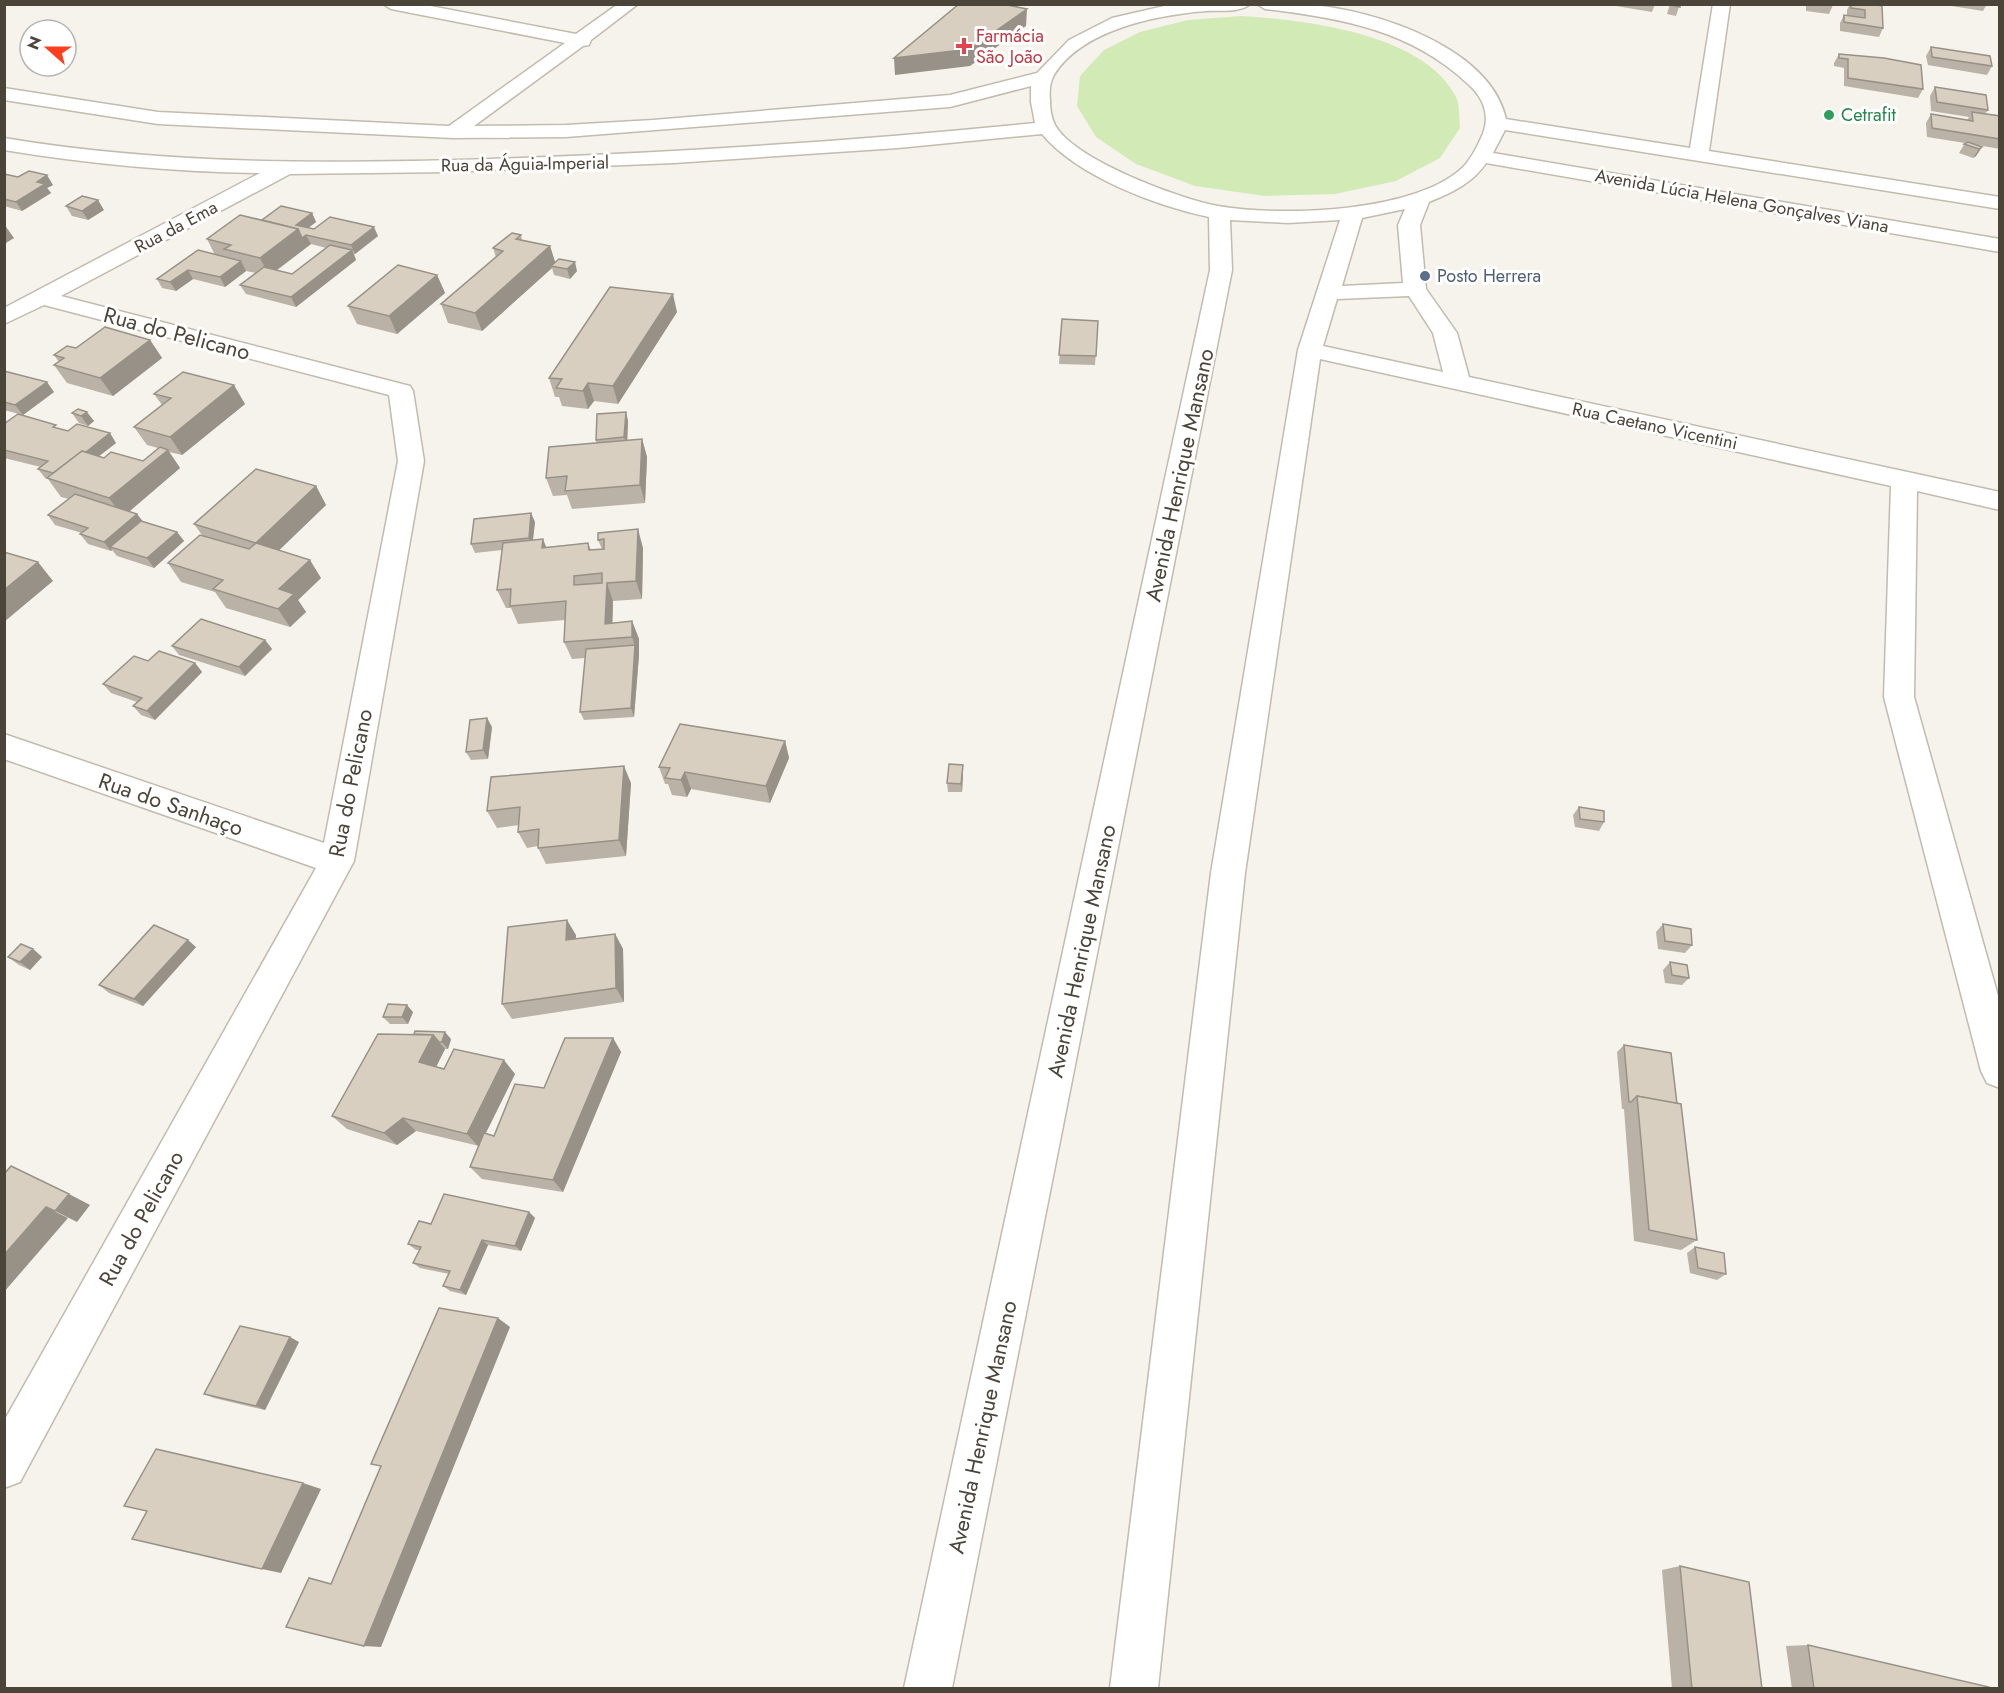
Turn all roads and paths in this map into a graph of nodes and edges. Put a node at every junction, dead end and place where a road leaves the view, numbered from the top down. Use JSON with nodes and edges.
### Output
{"nodes":[{"id":1,"x":391,"y":4,"type":"edge"},
{"id":2,"x":630,"y":4,"type":"edge"},
{"id":3,"x":1242,"y":4,"type":"edge"},
{"id":4,"x":1265,"y":4,"type":"edge"},
{"id":5,"x":1722,"y":4,"type":"edge"},
{"id":6,"x":1342,"y":9,"type":"edge"},
{"id":7,"x":583,"y":41,"type":"junction"},
{"id":8,"x":1042,"y":77,"type":"junction"},
{"id":9,"x":4,"y":94,"type":"edge"},
{"id":10,"x":1497,"y":123,"type":"junction"},
{"id":11,"x":1047,"y":128,"type":"junction"},
{"id":12,"x":344,"y":129,"type":"junction"},
{"id":13,"x":453,"y":132,"type":"junction"},
{"id":14,"x":4,"y":144,"type":"edge"},
{"id":15,"x":1485,"y":157,"type":"junction"},
{"id":16,"x":1698,"y":157,"type":"junction"},
{"id":17,"x":284,"y":170,"type":"junction"},
{"id":18,"x":1421,"y":197,"type":"junction"},
{"id":19,"x":2000,"y":203,"type":"edge"},
{"id":20,"x":1218,"y":213,"type":"junction"},
{"id":21,"x":1353,"y":214,"type":"junction"},
{"id":22,"x":2000,"y":246,"type":"edge"},
{"id":23,"x":1415,"y":289,"type":"junction"},
{"id":24,"x":1328,"y":293,"type":"junction"},
{"id":25,"x":43,"y":298,"type":"junction"},
{"id":26,"x":4,"y":317,"type":"edge"},
{"id":27,"x":1310,"y":350,"type":"junction"},
{"id":28,"x":1458,"y":382,"type":"junction"},
{"id":29,"x":1904,"y":481,"type":"junction"},
{"id":30,"x":2000,"y":501,"type":"edge"},
{"id":31,"x":4,"y":746,"type":"edge"},
{"id":32,"x":337,"y":861,"type":"junction"},
{"id":33,"x":2000,"y":1071,"type":"edge"},
{"id":34,"x":4,"y":1466,"type":"edge"},
{"id":35,"x":928,"y":1689,"type":"edge"},
{"id":36,"x":1134,"y":1689,"type":"edge"}],
"edges":[{"from":1,"to":7,"type":"street"},
{"from":2,"to":7,"type":"street"},
{"from":3,"to":8,"type":"street"},
{"from":4,"to":6,"type":"street"},
{"from":5,"to":16,"type":"street"},
{"from":6,"to":10,"type":"street"},
{"from":7,"to":13,"type":"street"},
{"from":8,"to":11,"type":"street"},
{"from":8,"to":13,"type":"street","name":"Rua da Águia-Imperial"},
{"from":9,"to":12,"type":"street","name":"Rua da Águia-Imperial"},
{"from":10,"to":15,"type":"street"},
{"from":10,"to":16,"type":"street","name":"Avenida Lúcia Helena Gonçalves Viana"},
{"from":11,"to":17,"type":"street","name":"Rua da Águia-Imperial"},
{"from":11,"to":20,"type":"street"},
{"from":12,"to":13,"type":"street","name":"Rua da Águia-Imperial"},
{"from":12,"to":17,"type":"street","name":"Rua da Ema"},
{"from":14,"to":17,"type":"street","name":"Rua da Águia-Imperial"},
{"from":15,"to":18,"type":"street"},
{"from":15,"to":22,"type":"street","name":"Avenida Lúcia Helena Gonçalves Viana"},
{"from":16,"to":19,"type":"street","name":"Avenida Lúcia Helena Gonçalves Viana"},
{"from":17,"to":25,"type":"street","name":"Rua da Ema"},
{"from":18,"to":21,"type":"street"},
{"from":18,"to":23,"type":"street"},
{"from":20,"to":21,"type":"street"},
{"from":20,"to":35,"type":"street","name":"Avenida Henrique Mansano"},
{"from":21,"to":24,"type":"street"},
{"from":23,"to":24,"type":"street"},
{"from":23,"to":28,"type":"street"},
{"from":24,"to":27,"type":"street"},
{"from":25,"to":26,"type":"street","name":"Rua da Ema"},
{"from":25,"to":32,"type":"street","name":"Rua do Pelicano"},
{"from":27,"to":28,"type":"street","name":"Rua Caetano Vicentini"},
{"from":27,"to":36,"type":"street"},
{"from":28,"to":29,"type":"street","name":"Rua Caetano Vicentini"},
{"from":29,"to":30,"type":"street","name":"Rua Caetano Vicentini"},
{"from":29,"to":33,"type":"street"},
{"from":31,"to":32,"type":"street","name":"Rua do Sanhaço"},
{"from":32,"to":34,"type":"street","name":"Rua do Pelicano"}]}
